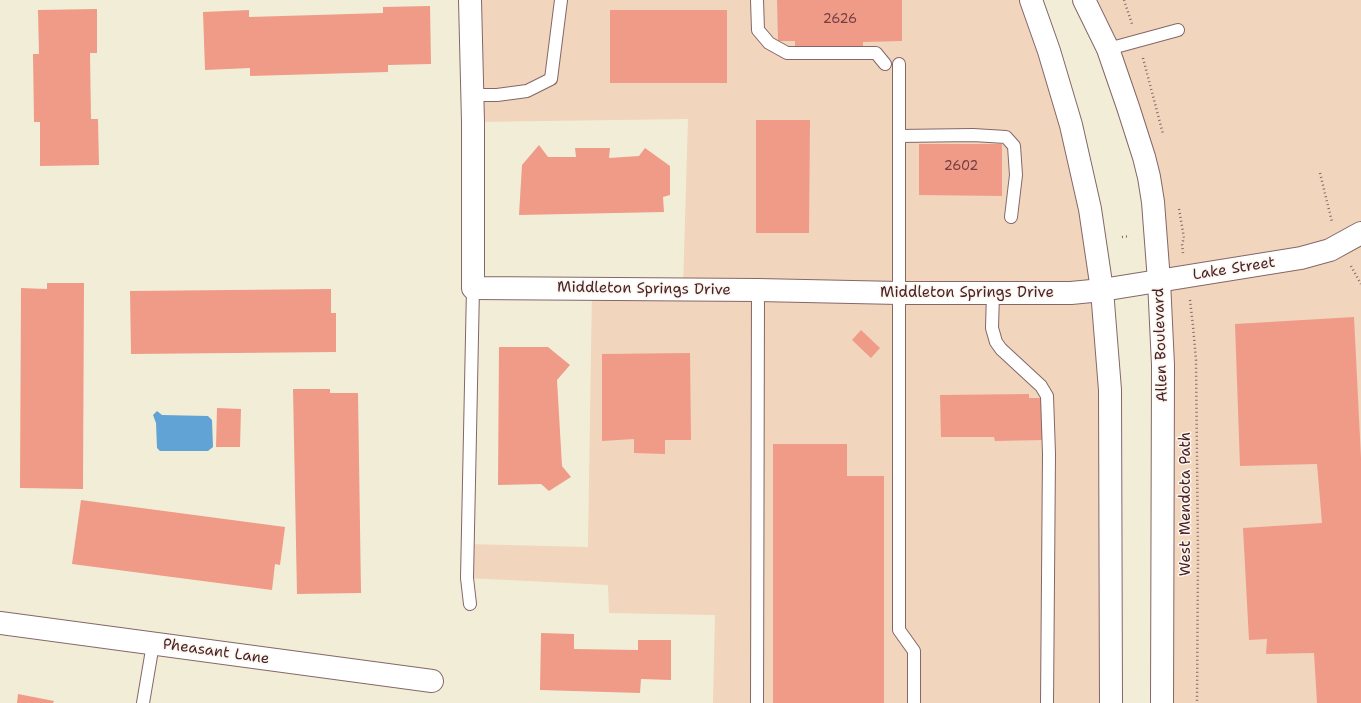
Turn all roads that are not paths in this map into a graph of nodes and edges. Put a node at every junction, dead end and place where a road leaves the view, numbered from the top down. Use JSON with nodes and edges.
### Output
{"nodes":[{"id":1,"x":470,"y":0,"type":"edge"},
{"id":2,"x":560,"y":0,"type":"edge"},
{"id":3,"x":757,"y":0,"type":"edge"},
{"id":4,"x":1031,"y":0,"type":"edge"},
{"id":5,"x":1084,"y":0,"type":"edge"},
{"id":6,"x":1178,"y":30,"type":"dead end"},
{"id":7,"x":1108,"y":49,"type":"junction"},
{"id":8,"x":885,"y":64,"type":"dead end"},
{"id":9,"x":899,"y":64,"type":"dead end"},
{"id":10,"x":472,"y":95,"type":"junction"},
{"id":11,"x":899,"y":136,"type":"junction"},
{"id":12,"x":1011,"y":217,"type":"dead end"},
{"id":13,"x":1361,"y":233,"type":"edge"},
{"id":14,"x":1160,"y":281,"type":"junction"},
{"id":15,"x":472,"y":288,"type":"junction"},
{"id":16,"x":758,"y":290,"type":"junction"},
{"id":17,"x":1102,"y":290,"type":"junction"},
{"id":18,"x":899,"y":293,"type":"junction"},
{"id":19,"x":992,"y":294,"type":"junction"},
{"id":20,"x":470,"y":604,"type":"dead end"},
{"id":21,"x":0,"y":623,"type":"edge"},
{"id":22,"x":153,"y":644,"type":"junction"},
{"id":23,"x":432,"y":681,"type":"dead end"},
{"id":24,"x":143,"y":703,"type":"edge"},
{"id":25,"x":758,"y":703,"type":"edge"},
{"id":26,"x":914,"y":703,"type":"edge"},
{"id":27,"x":1046,"y":703,"type":"edge"},
{"id":28,"x":1111,"y":703,"type":"edge"},
{"id":29,"x":1162,"y":703,"type":"edge"}],
"edges":[{"from":1,"to":10,"type":"street"},
{"from":2,"to":10,"type":"lane"},
{"from":3,"to":8,"type":"lane"},
{"from":4,"to":17,"type":"street"},
{"from":5,"to":7,"type":"street","name":"Allen Boulevard"},
{"from":6,"to":7,"type":"lane"},
{"from":7,"to":14,"type":"street","name":"Allen Boulevard"},
{"from":9,"to":11,"type":"lane"},
{"from":10,"to":15,"type":"street"},
{"from":11,"to":12,"type":"lane"},
{"from":11,"to":18,"type":"lane"},
{"from":13,"to":14,"type":"street","name":"Lake Street"},
{"from":14,"to":17,"type":"street","name":"Lake Street"},
{"from":14,"to":29,"type":"street","name":"Allen Boulevard"},
{"from":15,"to":16,"type":"street","name":"Middleton Springs Drive"},
{"from":15,"to":20,"type":"lane"},
{"from":16,"to":18,"type":"street","name":"Middleton Springs Drive"},
{"from":16,"to":25,"type":"lane"},
{"from":17,"to":19,"type":"street","name":"Middleton Springs Drive"},
{"from":17,"to":28,"type":"street"},
{"from":18,"to":19,"type":"street","name":"Middleton Springs Drive"},
{"from":18,"to":26,"type":"lane"},
{"from":19,"to":27,"type":"lane"},
{"from":21,"to":22,"type":"street","name":"Pheasant Lane"},
{"from":22,"to":23,"type":"street","name":"Pheasant Lane"},
{"from":22,"to":24,"type":"lane"}]}
